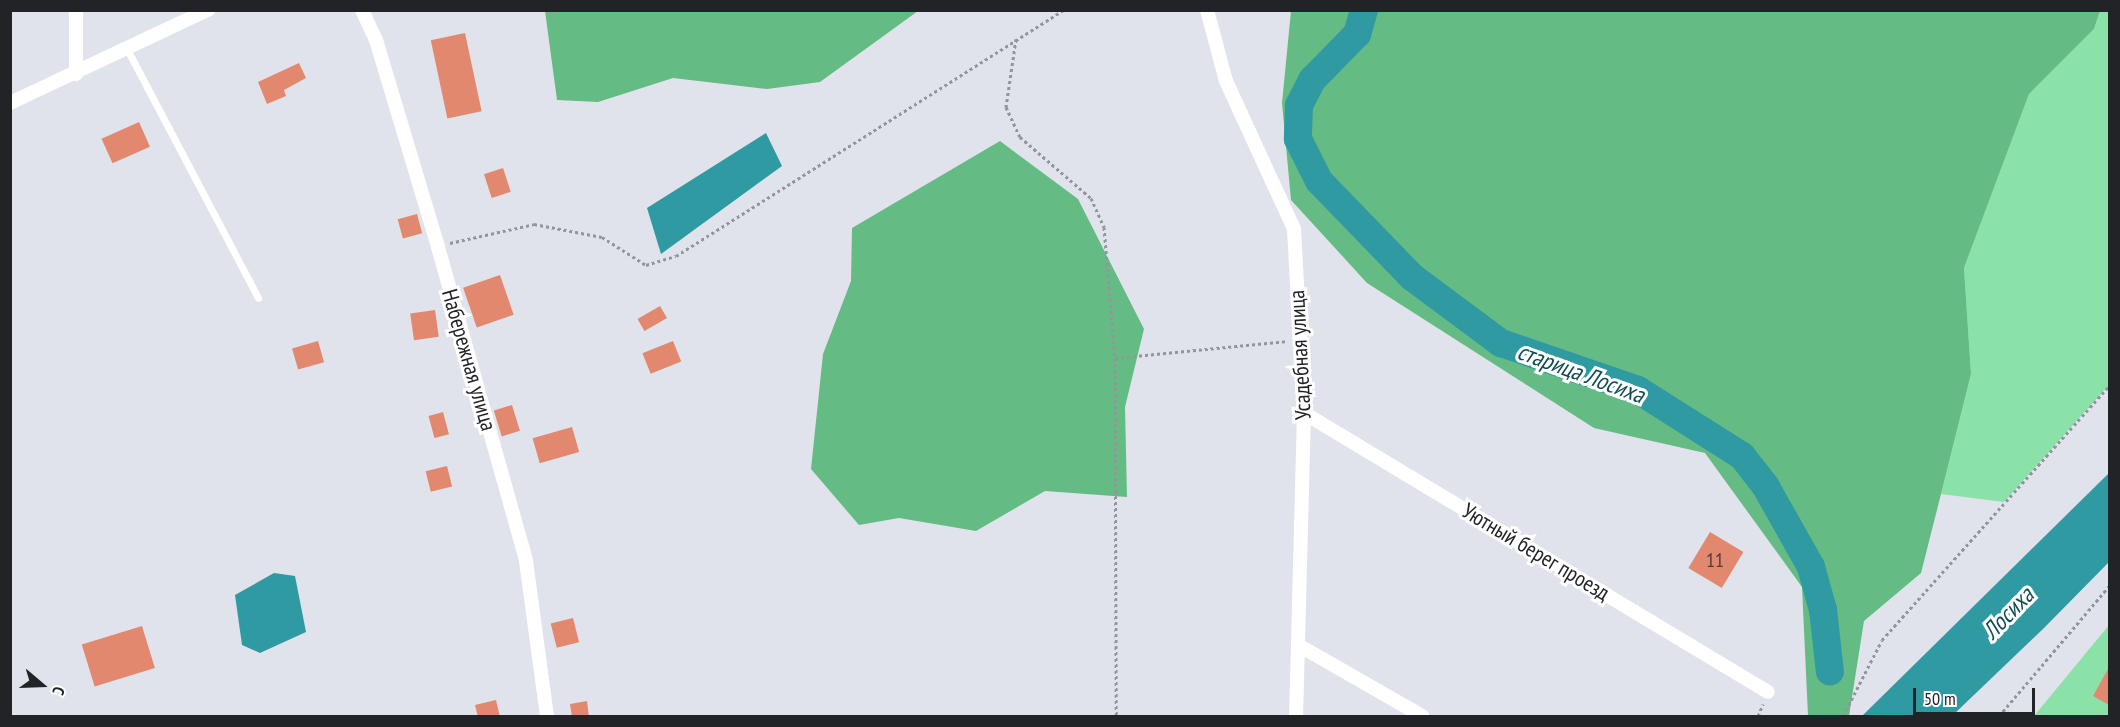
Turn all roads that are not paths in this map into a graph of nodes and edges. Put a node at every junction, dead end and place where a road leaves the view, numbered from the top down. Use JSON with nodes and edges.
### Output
{"nodes":[{"id":1,"x":76,"y":10,"type":"edge"},
{"id":2,"x":208,"y":10,"type":"edge"},
{"id":3,"x":362,"y":10,"type":"edge"},
{"id":4,"x":1207,"y":10,"type":"edge"},
{"id":5,"x":128,"y":51,"type":"junction"},
{"id":6,"x":76,"y":74,"type":"junction"},
{"id":7,"x":10,"y":103,"type":"edge"},
{"id":8,"x":258,"y":298,"type":"dead end"},
{"id":9,"x":1304,"y":413,"type":"junction"},
{"id":10,"x":1300,"y":646,"type":"junction"},
{"id":11,"x":1768,"y":692,"type":"dead end"},
{"id":12,"x":548,"y":717,"type":"edge"},
{"id":13,"x":1296,"y":717,"type":"edge"},
{"id":14,"x":1422,"y":717,"type":"edge"}],
"edges":[{"from":1,"to":6,"type":"street"},
{"from":2,"to":5,"type":"street"},
{"from":3,"to":12,"type":"street","name":"Набережная улица"},
{"from":4,"to":9,"type":"street","name":"Усадебная улица"},
{"from":5,"to":6,"type":"street"},
{"from":5,"to":8,"type":"lane"},
{"from":6,"to":7,"type":"street"},
{"from":9,"to":10,"type":"street","name":"Усадебная улица"},
{"from":9,"to":11,"type":"street","name":"Уютный берег проезд"},
{"from":10,"to":13,"type":"street","name":"Усадебная улица"},
{"from":10,"to":14,"type":"street"}]}
